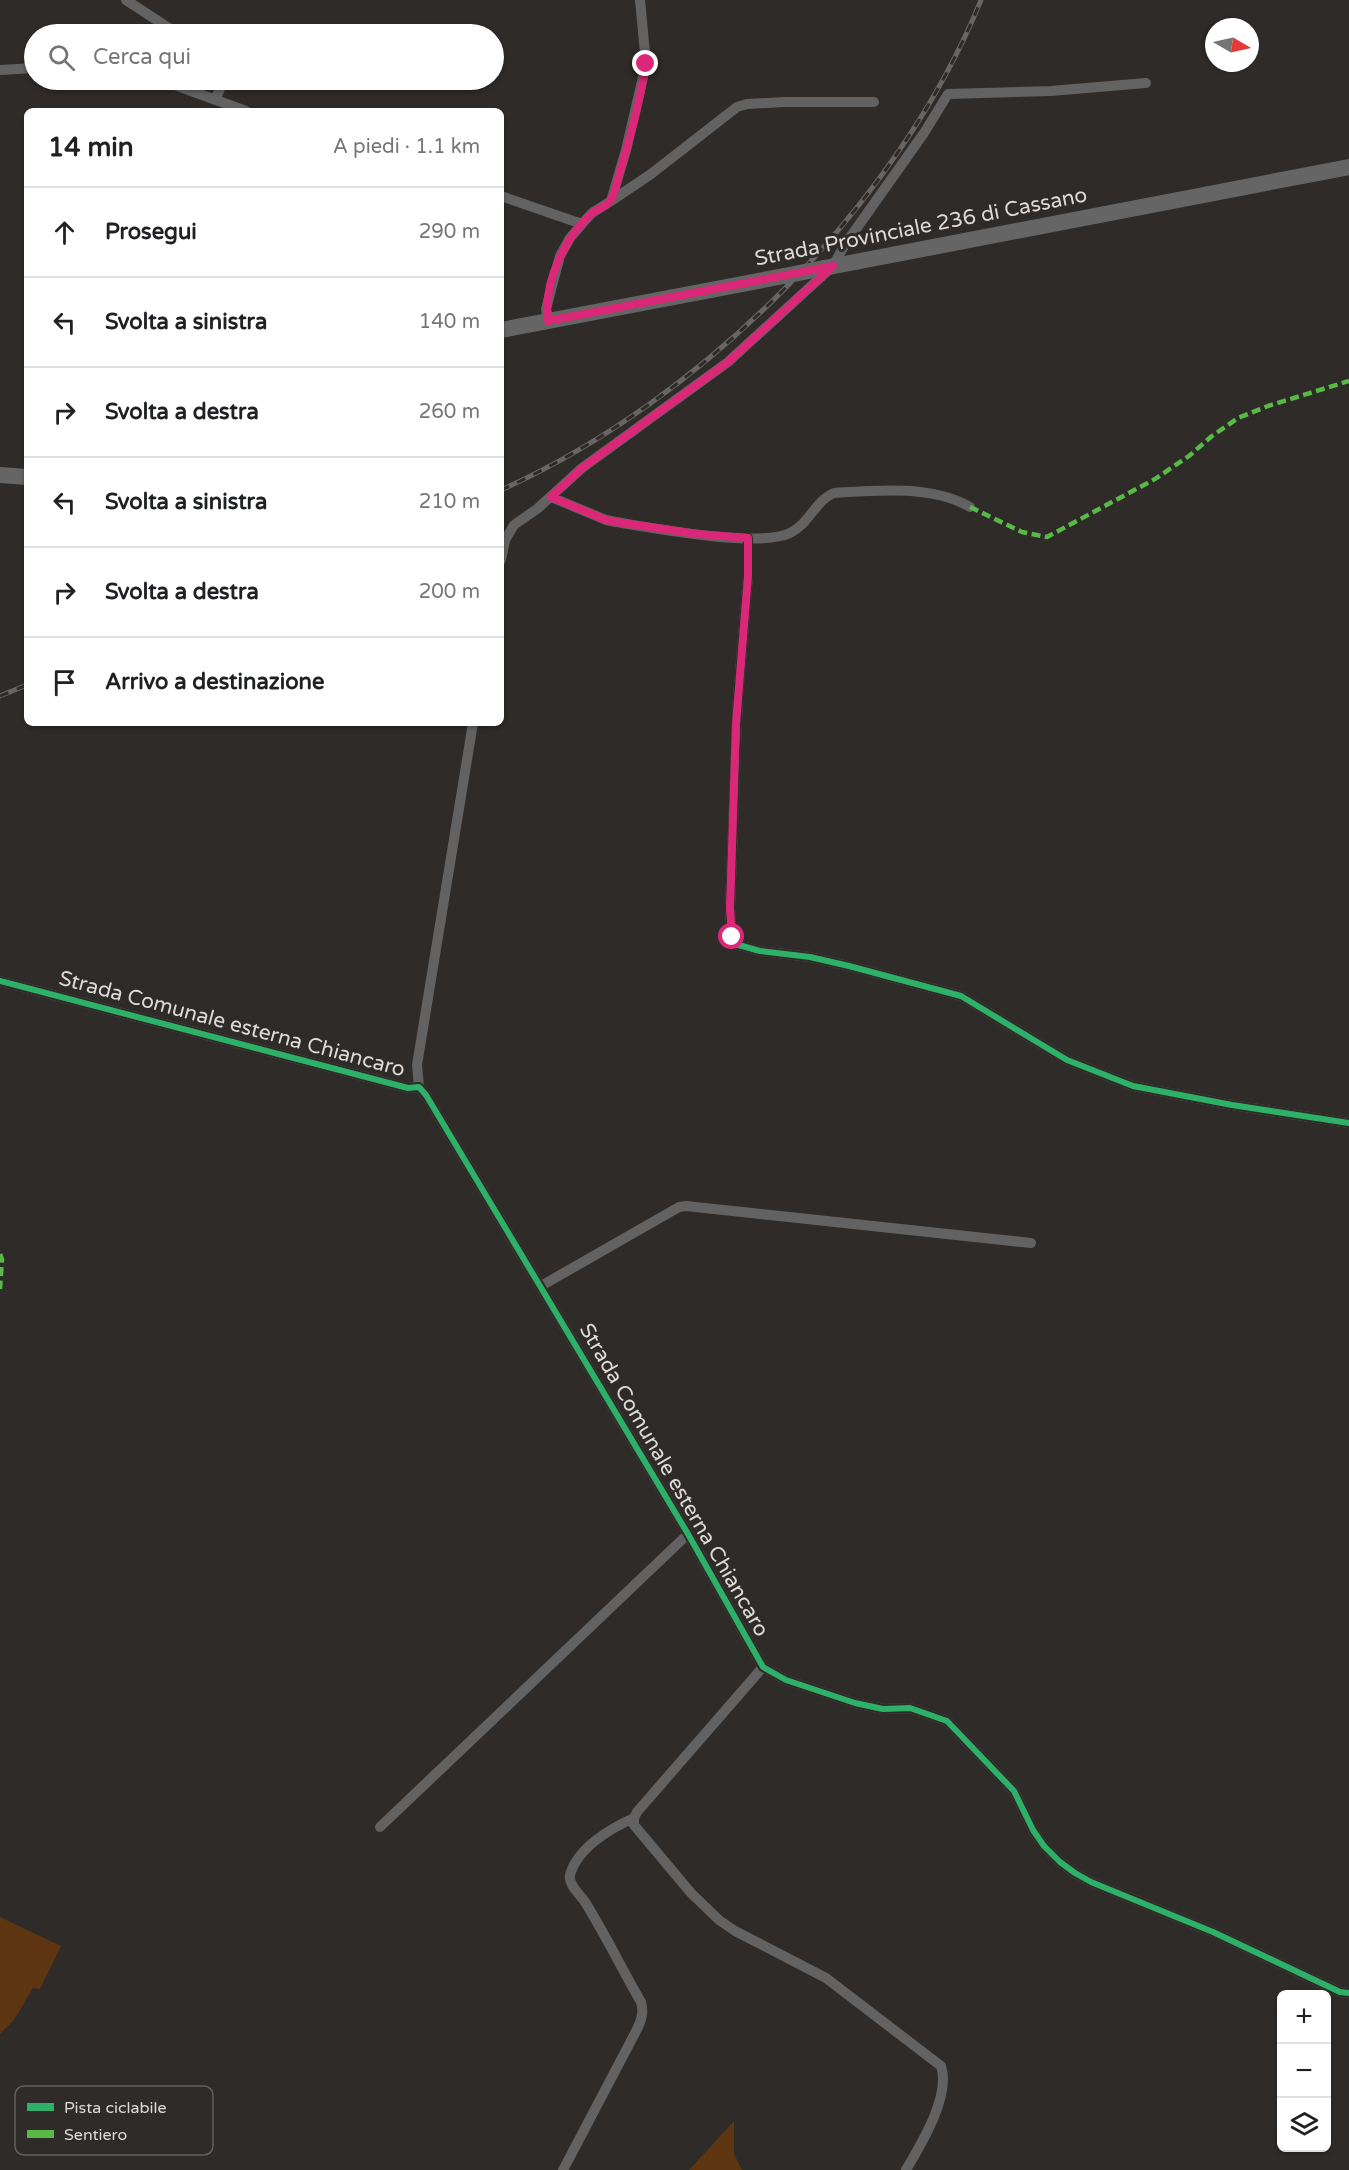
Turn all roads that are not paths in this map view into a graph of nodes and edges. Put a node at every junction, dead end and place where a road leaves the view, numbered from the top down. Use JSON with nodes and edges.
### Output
{"nodes":[{"id":1,"x":126,"y":0,"type":"edge"},
{"id":2,"x":640,"y":0,"type":"edge"},
{"id":3,"x":163,"y":24,"type":"edge"},
{"id":4,"x":24,"y":69,"type":"edge"},
{"id":5,"x":0,"y":70,"type":"edge"},
{"id":6,"x":1146,"y":83,"type":"dead end"},
{"id":7,"x":188,"y":90,"type":"edge"},
{"id":8,"x":220,"y":90,"type":"edge"},
{"id":9,"x":215,"y":100,"type":"junction"},
{"id":10,"x":874,"y":102,"type":"dead end"},
{"id":11,"x":238,"y":108,"type":"edge"},
{"id":12,"x":1349,"y":167,"type":"edge"},
{"id":13,"x":504,"y":197,"type":"edge"},
{"id":14,"x":611,"y":201,"type":"junction"},
{"id":15,"x":582,"y":224,"type":"junction"},
{"id":16,"x":829,"y":267,"type":"junction"},
{"id":17,"x":548,"y":321,"type":"junction"},
{"id":18,"x":504,"y":329,"type":"edge"},
{"id":19,"x":551,"y":497,"type":"junction"},
{"id":20,"x":970,"y":507,"type":"dead end"},
{"id":21,"x":748,"y":538,"type":"junction"},
{"id":22,"x":504,"y":545,"type":"edge"},
{"id":23,"x":473,"y":726,"type":"edge"},
{"id":24,"x":0,"y":981,"type":"edge"},
{"id":25,"x":419,"y":1087,"type":"junction"},
{"id":26,"x":1349,"y":1123,"type":"edge"},
{"id":27,"x":1031,"y":1243,"type":"dead end"},
{"id":28,"x":541,"y":1286,"type":"junction"},
{"id":29,"x":688,"y":1534,"type":"junction"},
{"id":30,"x":764,"y":1667,"type":"junction"},
{"id":31,"x":634,"y":1818,"type":"junction"},
{"id":32,"x":380,"y":1827,"type":"dead end"},
{"id":33,"x":1349,"y":1993,"type":"edge"},
{"id":34,"x":563,"y":2170,"type":"edge"},
{"id":35,"x":906,"y":2170,"type":"edge"}],
"edges":[{"from":1,"to":3,"type":"street"},
{"from":2,"to":14,"type":"street"},
{"from":4,"to":5,"type":"street"},
{"from":6,"to":16,"type":"street"},
{"from":7,"to":9,"type":"street"},
{"from":8,"to":9,"type":"street"},
{"from":9,"to":11,"type":"street"},
{"from":10,"to":14,"type":"street"},
{"from":12,"to":16,"type":"main road","name":"Strada Provinciale 236 di Cassano"},
{"from":13,"to":15,"type":"street"},
{"from":14,"to":15,"type":"street"},
{"from":15,"to":17,"type":"street"},
{"from":16,"to":17,"type":"main road","name":"Strada Provinciale 236 di Cassano","bridge":true},
{"from":16,"to":19,"type":"street"},
{"from":17,"to":18,"type":"main road","name":"Strada Provinciale 236 di Cassano"},
{"from":19,"to":21,"type":"street"},
{"from":19,"to":22,"type":"street"},
{"from":20,"to":21,"type":"street"},
{"from":21,"to":26,"type":"street"},
{"from":23,"to":25,"type":"street"},
{"from":24,"to":25,"type":"street","name":"Strada Comunale esterna Chiancaro"},
{"from":25,"to":28,"type":"street","name":"Strada Comunale esterna Chiancaro"},
{"from":27,"to":28,"type":"street"},
{"from":28,"to":29,"type":"street","name":"Strada Comunale esterna Chiancaro"},
{"from":29,"to":30,"type":"street","name":"Strada Comunale esterna Chiancaro"},
{"from":29,"to":32,"type":"street"},
{"from":30,"to":31,"type":"street"},
{"from":30,"to":33,"type":"street","name":"Strada Comunale esterna Chiancaro"},
{"from":31,"to":34,"type":"street"},
{"from":31,"to":35,"type":"street"}]}
